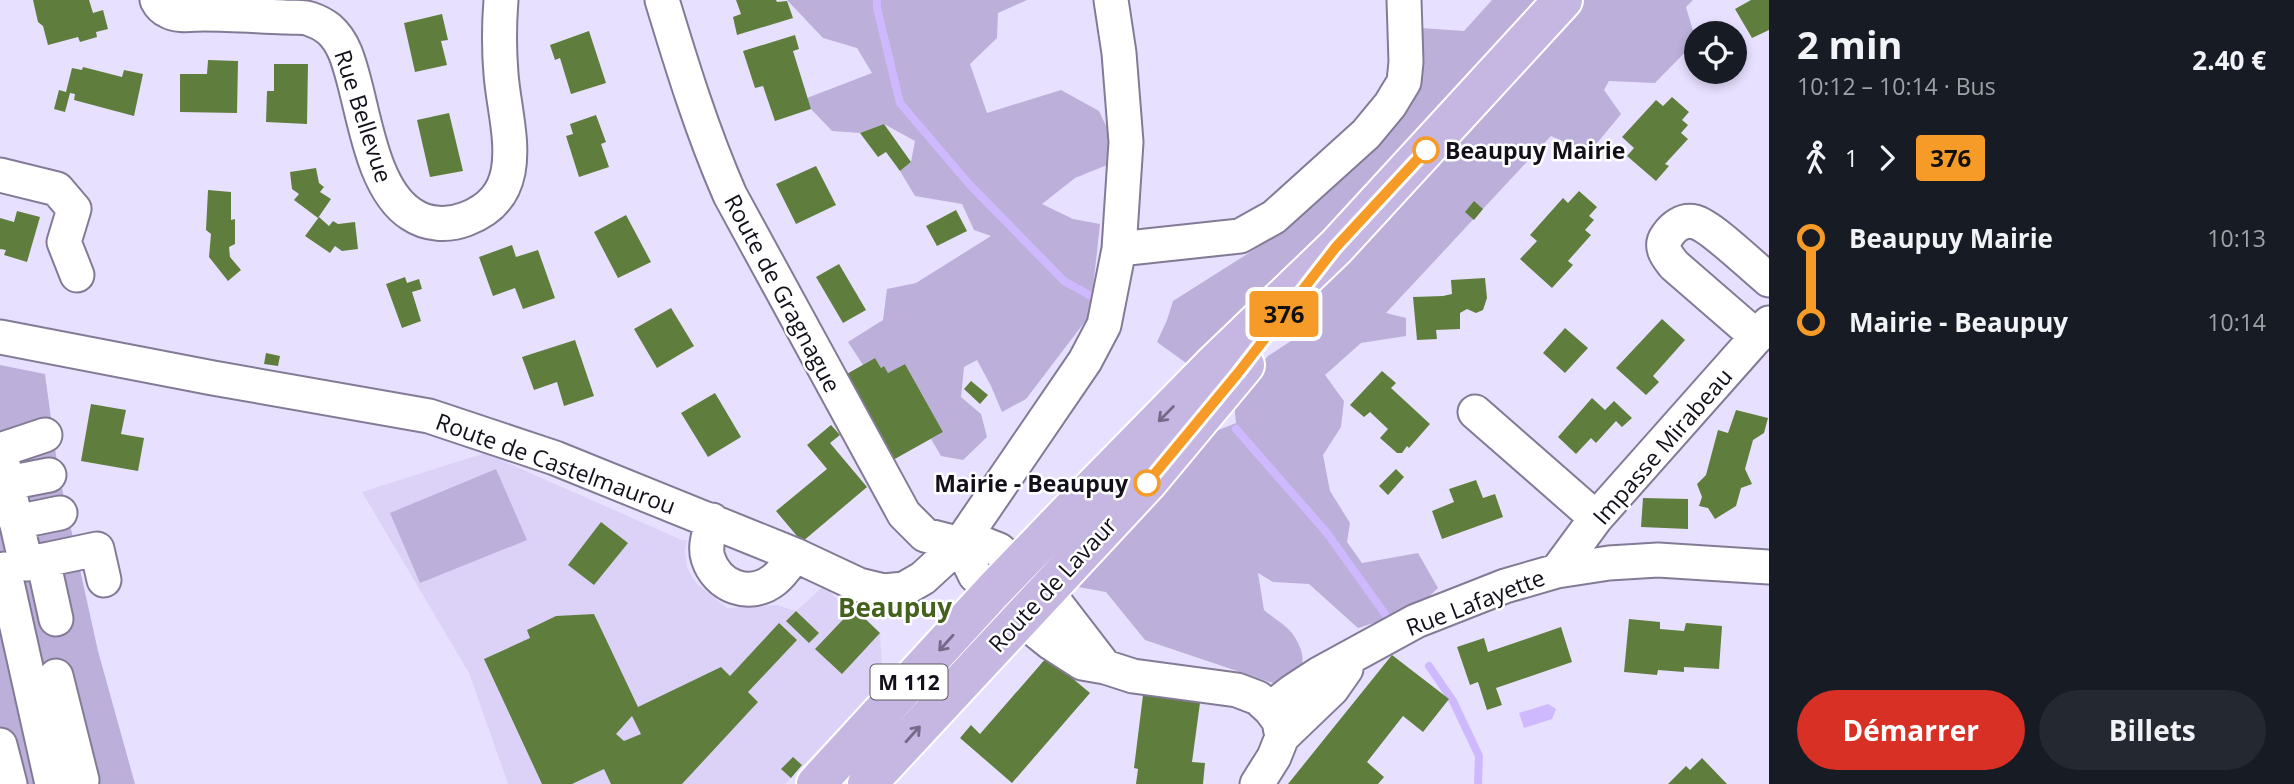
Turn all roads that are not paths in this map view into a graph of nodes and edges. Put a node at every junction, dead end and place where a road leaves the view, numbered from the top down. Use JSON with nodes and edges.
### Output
{"nodes":[{"id":1,"x":157,"y":0,"type":"edge"},
{"id":2,"x":501,"y":0,"type":"edge"},
{"id":3,"x":662,"y":0,"type":"edge"},
{"id":4,"x":1111,"y":0,"type":"edge"},
{"id":5,"x":1404,"y":0,"type":"edge"},
{"id":6,"x":1563,"y":0,"type":"edge"},
{"id":7,"x":226,"y":7,"type":"edge"},
{"id":8,"x":0,"y":175,"type":"edge"},
{"id":9,"x":1336,"y":247,"type":"junction"},
{"id":10,"x":1119,"y":249,"type":"junction"},
{"id":11,"x":77,"y":275,"type":"dead end"},
{"id":12,"x":1769,"y":280,"type":"edge"},
{"id":13,"x":1763,"y":330,"type":"edge"},
{"id":14,"x":0,"y":337,"type":"edge"},
{"id":15,"x":1475,"y":412,"type":"dead end"},
{"id":16,"x":45,"y":435,"type":"dead end"},
{"id":17,"x":0,"y":451,"type":"edge"},
{"id":18,"x":49,"y":475,"type":"dead end"},
{"id":19,"x":8,"y":483,"type":"junction"},
{"id":20,"x":60,"y":513,"type":"dead end"},
{"id":21,"x":1596,"y":519,"type":"junction"},
{"id":22,"x":712,"y":520,"type":"junction"},
{"id":23,"x":16,"y":522,"type":"junction"},
{"id":24,"x":960,"y":544,"type":"junction"},
{"id":25,"x":795,"y":555,"type":"junction"},
{"id":26,"x":18,"y":563,"type":"edge"},
{"id":27,"x":1769,"y":567,"type":"edge"},
{"id":28,"x":1557,"y":571,"type":"junction"},
{"id":29,"x":1004,"y":579,"type":"junction"},
{"id":30,"x":104,"y":580,"type":"dead end"},
{"id":31,"x":1032,"y":605,"type":"junction"},
{"id":32,"x":55,"y":619,"type":"dead end"},
{"id":33,"x":56,"y":676,"type":"dead end"},
{"id":34,"x":1276,"y":723,"type":"junction"},
{"id":35,"x":0,"y":745,"type":"edge"},
{"id":36,"x":71,"y":783,"type":"edge"},
{"id":37,"x":10,"y":784,"type":"edge"},
{"id":38,"x":816,"y":784,"type":"edge"},
{"id":39,"x":867,"y":784,"type":"edge"},
{"id":40,"x":1257,"y":784,"type":"edge"}],
"edges":[{"from":1,"to":7,"type":"street","name":"Rue Bellevue"},
{"from":2,"to":7,"type":"street","name":"Rue Bellevue"},
{"from":3,"to":24,"type":"street","name":"Route de Gragnague"},
{"from":4,"to":10,"type":"street","name":"Route de Castelmaurou"},
{"from":5,"to":10,"type":"street"},
{"from":6,"to":9,"type":"main road","name":"Route de Lavaur","number":"M 112"},
{"from":8,"to":11,"type":"street"},
{"from":9,"to":29,"type":"main road","name":"Route de Lavaur","number":"M 112","one_way":true},
{"from":9,"to":31,"type":"main road","name":"Route de Lavaur","number":"M 112"},
{"from":10,"to":24,"type":"street","name":"Route de Castelmaurou"},
{"from":12,"to":13,"type":"street"},
{"from":13,"to":21,"type":"street","name":"Impasse Mirabeau"},
{"from":14,"to":22,"type":"street","name":"Route de Castelmaurou"},
{"from":15,"to":21,"type":"street"},
{"from":16,"to":17,"type":"street"},
{"from":17,"to":19,"type":"street"},
{"from":18,"to":19,"type":"street"},
{"from":19,"to":23,"type":"street"},
{"from":20,"to":23,"type":"street"},
{"from":21,"to":28,"type":"street","name":"Impasse Mirabeau"},
{"from":22,"to":25,"type":"street","name":"Route de Castelmaurou"},
{"from":22,"to":25,"type":"street"},
{"from":23,"to":26,"type":"street"},
{"from":24,"to":25,"type":"street","name":"Route de Castelmaurou"},
{"from":24,"to":29,"type":"street"},
{"from":26,"to":30,"type":"street"},
{"from":26,"to":32,"type":"street"},
{"from":26,"to":36,"type":"street"},
{"from":27,"to":28,"type":"street","name":"Rue Lafayette"},
{"from":28,"to":34,"type":"street","name":"Rue Lafayette"},
{"from":29,"to":31,"type":"main road"},
{"from":29,"to":38,"type":"main road","name":"Route de Lavaur","number":"M 112","one_way":true},
{"from":31,"to":34,"type":"street"},
{"from":39,"to":31,"type":"main road","name":"Route de Lavaur","number":"M 112","one_way":true},
{"from":33,"to":36,"type":"street"},
{"from":34,"to":40,"type":"street"},
{"from":35,"to":37,"type":"street"}]}
